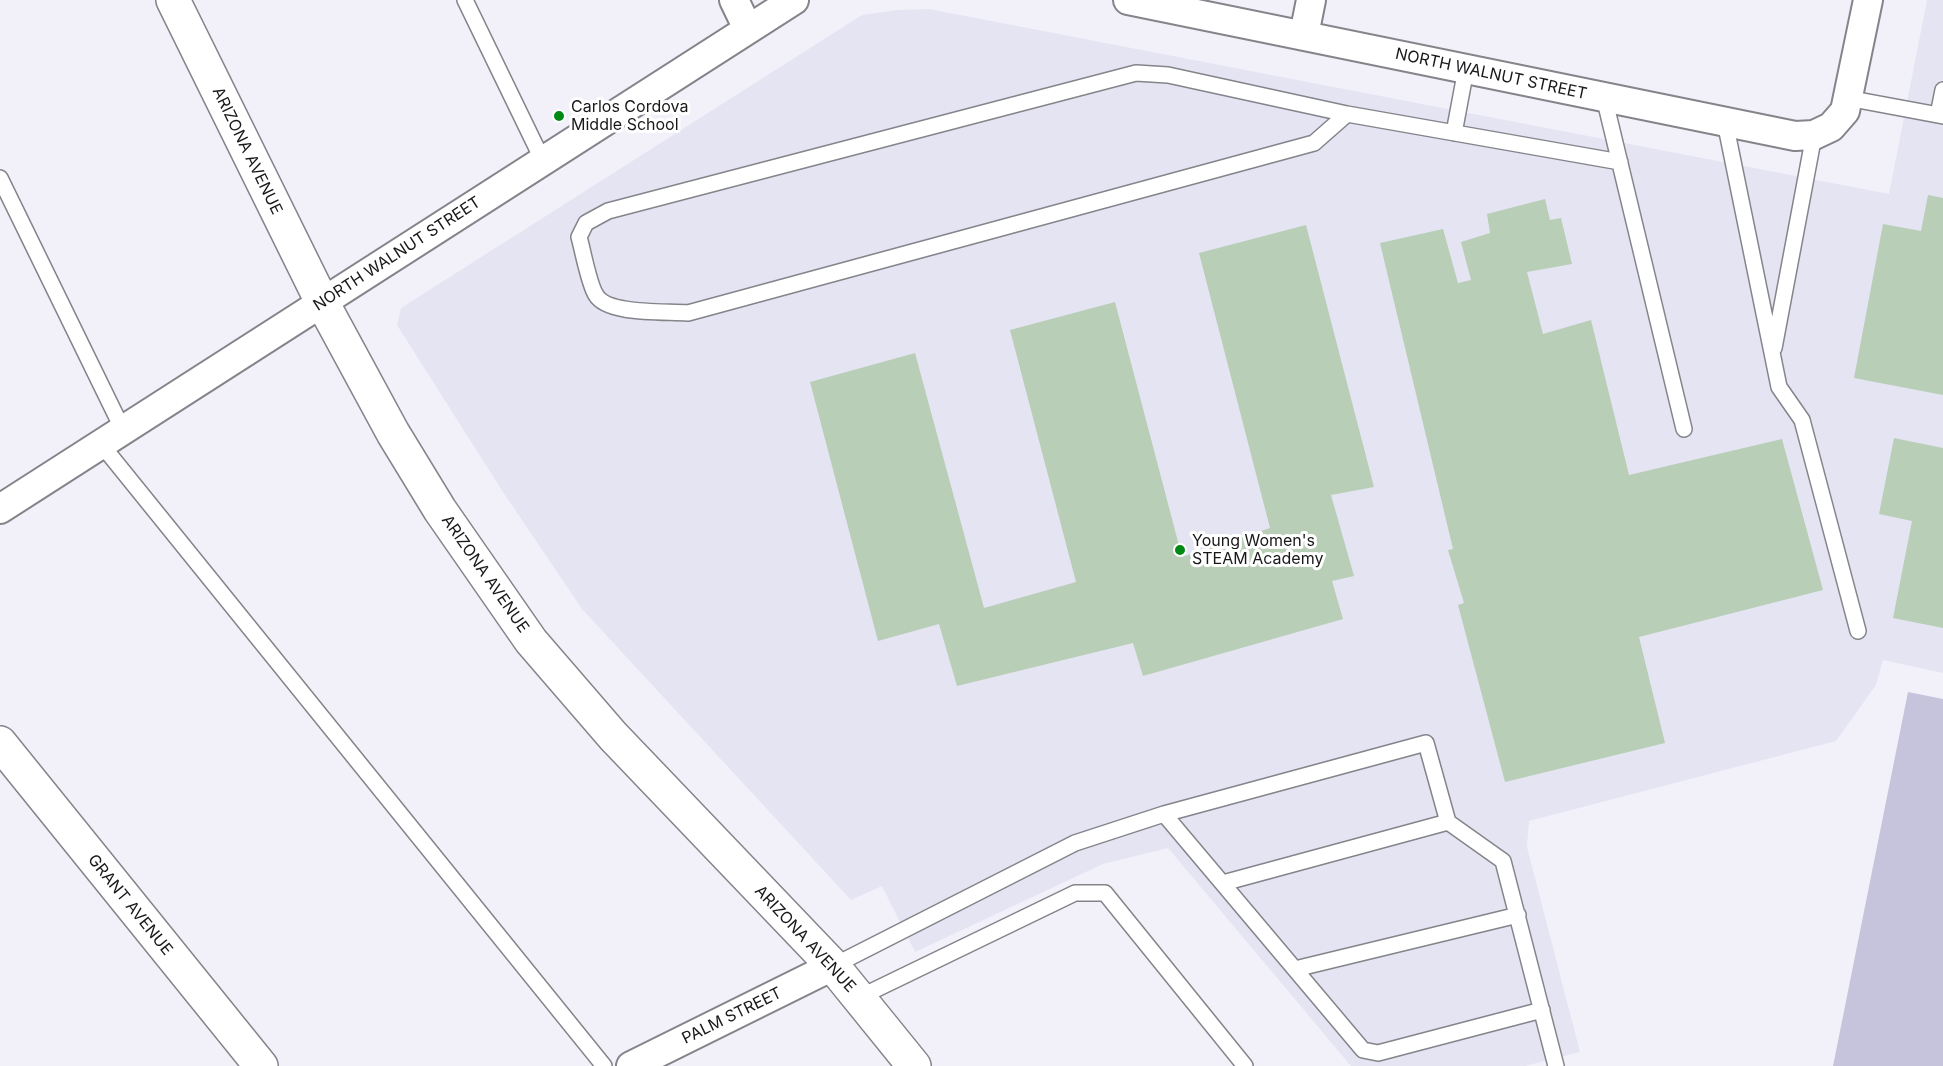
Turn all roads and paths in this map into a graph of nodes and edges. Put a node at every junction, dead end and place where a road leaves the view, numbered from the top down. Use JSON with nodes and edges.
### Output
{"nodes":[{"id":1,"x":173,"y":0,"type":"edge"},
{"id":2,"x":465,"y":0,"type":"edge"},
{"id":3,"x":734,"y":0,"type":"edge"},
{"id":4,"x":794,"y":0,"type":"edge"},
{"id":5,"x":1128,"y":0,"type":"edge"},
{"id":6,"x":1311,"y":0,"type":"edge"},
{"id":7,"x":1868,"y":0,"type":"edge"},
{"id":8,"x":748,"y":29,"type":"junction"},
{"id":9,"x":1304,"y":35,"type":"junction"},
{"id":10,"x":1466,"y":69,"type":"junction"},
{"id":11,"x":1943,"y":90,"type":"edge"},
{"id":12,"x":1605,"y":97,"type":"junction"},
{"id":13,"x":1846,"y":104,"type":"junction"},
{"id":14,"x":1347,"y":114,"type":"junction"},
{"id":15,"x":1940,"y":116,"type":"edge"},
{"id":16,"x":1725,"y":122,"type":"junction"},
{"id":17,"x":1454,"y":133,"type":"junction"},
{"id":18,"x":1814,"y":135,"type":"junction"},
{"id":19,"x":543,"y":161,"type":"junction"},
{"id":20,"x":1620,"y":162,"type":"junction"},
{"id":21,"x":0,"y":178,"type":"edge"},
{"id":22,"x":322,"y":302,"type":"junction"},
{"id":23,"x":1773,"y":357,"type":"junction"},
{"id":24,"x":1684,"y":429,"type":"dead end"},
{"id":25,"x":112,"y":437,"type":"junction"},
{"id":26,"x":0,"y":508,"type":"edge"},
{"id":27,"x":1858,"y":631,"type":"dead end"},
{"id":28,"x":0,"y":743,"type":"edge"},
{"id":29,"x":1164,"y":814,"type":"junction"},
{"id":30,"x":1448,"y":822,"type":"junction"},
{"id":31,"x":1223,"y":883,"type":"junction"},
{"id":32,"x":1518,"y":915,"type":"junction"},
{"id":33,"x":832,"y":966,"type":"junction"},
{"id":34,"x":1295,"y":969,"type":"junction"},
{"id":35,"x":858,"y":998,"type":"junction"},
{"id":36,"x":1542,"y":1010,"type":"junction"},
{"id":37,"x":261,"y":1066,"type":"edge"},
{"id":38,"x":604,"y":1066,"type":"edge"},
{"id":39,"x":631,"y":1066,"type":"edge"},
{"id":40,"x":914,"y":1066,"type":"edge"},
{"id":41,"x":1245,"y":1066,"type":"edge"},
{"id":42,"x":1556,"y":1066,"type":"edge"}],
"edges":[{"from":1,"to":22,"type":"main road","name":"ARIZONA AVENUE"},
{"from":2,"to":19,"type":"lane"},
{"from":3,"to":8,"type":"street"},
{"from":4,"to":8,"type":"street","name":"NORTH WALNUT STREET"},
{"from":5,"to":9,"type":"street","name":"NORTH WALNUT STREET"},
{"from":6,"to":9,"type":"street"},
{"from":7,"to":13,"type":"street"},
{"from":8,"to":19,"type":"street","name":"NORTH WALNUT STREET"},
{"from":9,"to":10,"type":"street","name":"NORTH WALNUT STREET"},
{"from":10,"to":12,"type":"street","name":"NORTH WALNUT STREET"},
{"from":10,"to":17,"type":"lane"},
{"from":11,"to":15,"type":"lane"},
{"from":12,"to":16,"type":"street","name":"NORTH WALNUT STREET"},
{"from":12,"to":20,"type":"lane"},
{"from":13,"to":15,"type":"lane"},
{"from":13,"to":18,"type":"street"},
{"from":14,"to":14,"type":"lane"},
{"from":14,"to":17,"type":"lane"},
{"from":16,"to":18,"type":"street","name":"NORTH WALNUT STREET"},
{"from":16,"to":23,"type":"lane"},
{"from":17,"to":20,"type":"lane"},
{"from":18,"to":23,"type":"lane"},
{"from":19,"to":22,"type":"street","name":"NORTH WALNUT STREET"},
{"from":20,"to":24,"type":"lane"},
{"from":21,"to":25,"type":"lane"},
{"from":22,"to":25,"type":"street","name":"NORTH WALNUT STREET"},
{"from":22,"to":33,"type":"main road","name":"ARIZONA AVENUE"},
{"from":23,"to":27,"type":"lane"},
{"from":25,"to":26,"type":"street","name":"NORTH WALNUT STREET"},
{"from":25,"to":38,"type":"lane"},
{"from":28,"to":37,"type":"main road","name":"GRANT AVENUE"},
{"from":29,"to":30,"type":"lane"},
{"from":29,"to":31,"type":"lane"},
{"from":29,"to":33,"type":"lane"},
{"from":30,"to":31,"type":"lane"},
{"from":30,"to":32,"type":"lane"},
{"from":31,"to":34,"type":"lane"},
{"from":32,"to":34,"type":"lane"},
{"from":32,"to":36,"type":"lane"},
{"from":33,"to":35,"type":"main road","name":"ARIZONA AVENUE"},
{"from":33,"to":39,"type":"street","name":"PALM STREET"},
{"from":34,"to":36,"type":"lane"},
{"from":35,"to":40,"type":"main road","name":"ARIZONA AVENUE"},
{"from":35,"to":41,"type":"lane"},
{"from":36,"to":42,"type":"lane"}]}
